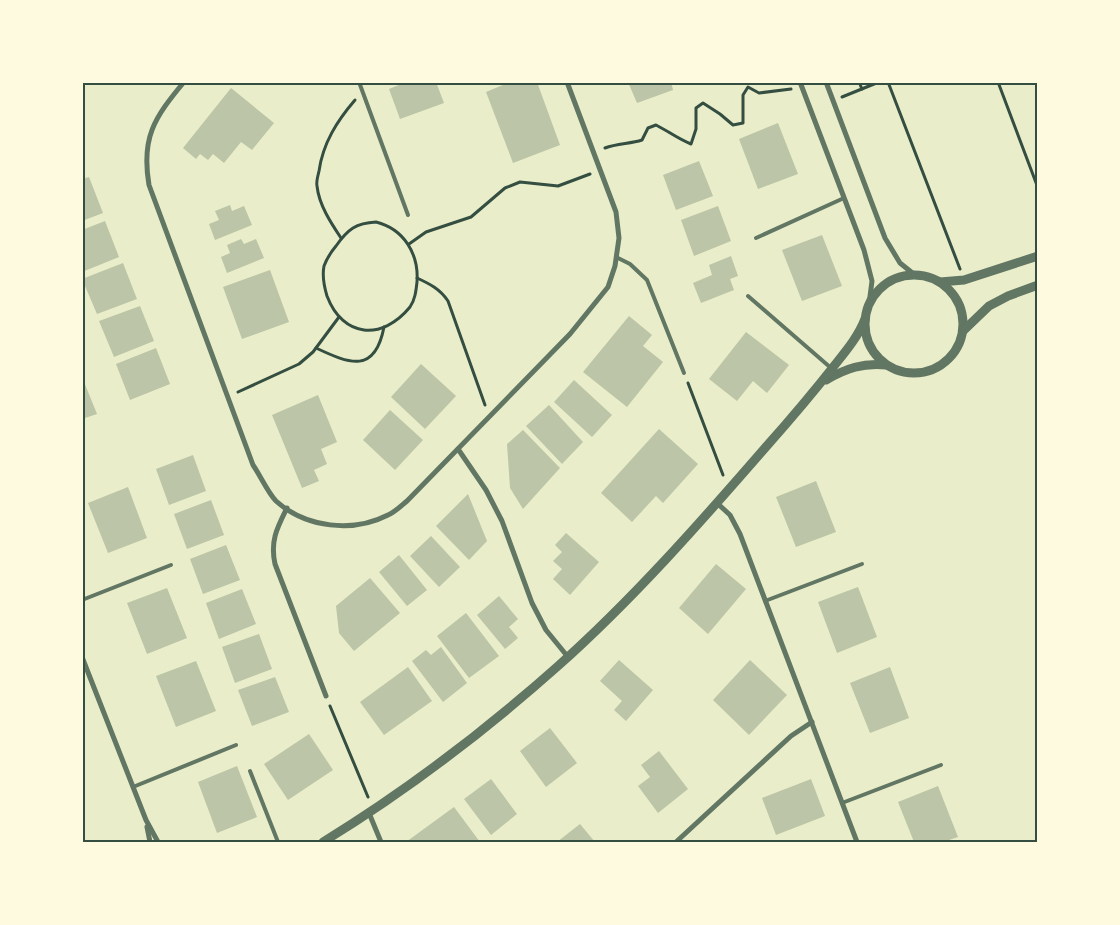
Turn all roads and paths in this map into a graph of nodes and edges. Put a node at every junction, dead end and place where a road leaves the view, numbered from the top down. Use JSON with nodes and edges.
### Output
{"nodes":[{"id":1,"x":184,"y":82,"type":"edge"},
{"id":2,"x":359,"y":82,"type":"edge"},
{"id":3,"x":568,"y":82,"type":"edge"},
{"id":4,"x":826,"y":82,"type":"edge"},
{"id":5,"x":859,"y":82,"type":"edge"},
{"id":6,"x":879,"y":82,"type":"edge"},
{"id":7,"x":888,"y":82,"type":"edge"},
{"id":8,"x":998,"y":82,"type":"edge"},
{"id":9,"x":801,"y":84,"type":"edge"},
{"id":10,"x":862,"y":89,"type":"junction"},
{"id":11,"x":362,"y":92,"type":"junction"},
{"id":12,"x":833,"y":101,"type":"junction"},
{"id":13,"x":612,"y":145,"type":"dead end"},
{"id":14,"x":600,"y":170,"type":"junction"},
{"id":15,"x":1038,"y":188,"type":"edge"},
{"id":16,"x":844,"y":198,"type":"junction"},
{"id":17,"x":408,"y":215,"type":"dead end"},
{"id":18,"x":341,"y":238,"type":"junction"},
{"id":19,"x":756,"y":238,"type":"dead end"},
{"id":20,"x":409,"y":244,"type":"junction"},
{"id":21,"x":1038,"y":256,"type":"edge"},
{"id":22,"x":616,"y":257,"type":"junction"},
{"id":23,"x":915,"y":275,"type":"junction"},
{"id":24,"x":417,"y":278,"type":"junction"},
{"id":25,"x":964,"y":280,"type":"junction"},
{"id":26,"x":940,"y":282,"type":"junction"},
{"id":27,"x":1038,"y":284,"type":"edge"},
{"id":28,"x":748,"y":296,"type":"dead end"},
{"id":29,"x":869,"y":304,"type":"junction"},
{"id":30,"x":339,"y":318,"type":"junction"},
{"id":31,"x":865,"y":319,"type":"junction"},
{"id":32,"x":384,"y":327,"type":"junction"},
{"id":33,"x":963,"y":332,"type":"junction"},
{"id":34,"x":316,"y":348,"type":"junction"},
{"id":35,"x":886,"y":365,"type":"junction"},
{"id":36,"x":832,"y":369,"type":"junction"},
{"id":37,"x":684,"y":373,"type":"joint"},
{"id":38,"x":821,"y":383,"type":"junction"},
{"id":39,"x":228,"y":397,"type":"junction"},
{"id":40,"x":489,"y":417,"type":"junction"},
{"id":41,"x":458,"y":449,"type":"junction"},
{"id":42,"x":729,"y":490,"type":"junction"},
{"id":43,"x":717,"y":503,"type":"junction"},
{"id":44,"x":287,"y":508,"type":"junction"},
{"id":45,"x":862,"y":564,"type":"dead end"},
{"id":46,"x":171,"y":565,"type":"dead end"},
{"id":47,"x":82,"y":600,"type":"edge"},
{"id":48,"x":766,"y":601,"type":"junction"},
{"id":49,"x":82,"y":657,"type":"edge"},
{"id":50,"x":568,"y":657,"type":"junction"},
{"id":51,"x":326,"y":696,"type":"joint"},
{"id":52,"x":812,"y":722,"type":"junction"},
{"id":53,"x":236,"y":745,"type":"dead end"},
{"id":54,"x":941,"y":765,"type":"dead end"},
{"id":55,"x":250,"y":771,"type":"dead end"},
{"id":56,"x":133,"y":787,"type":"junction"},
{"id":57,"x":842,"y":803,"type":"junction"},
{"id":58,"x":372,"y":811,"type":"junction"},
{"id":59,"x":146,"y":820,"type":"junction"},
{"id":60,"x":150,"y":842,"type":"edge"},
{"id":61,"x":158,"y":842,"type":"edge"},
{"id":62,"x":278,"y":842,"type":"edge"},
{"id":63,"x":323,"y":842,"type":"edge"},
{"id":64,"x":381,"y":842,"type":"edge"},
{"id":65,"x":676,"y":842,"type":"edge"},
{"id":66,"x":857,"y":842,"type":"edge"}],
"edges":[{"from":1,"to":39,"type":"street"},
{"from":2,"to":11,"type":"lane"},
{"from":3,"to":14,"type":"street"},
{"from":4,"to":12,"type":"street"},
{"from":5,"to":10,"type":"path"},
{"from":6,"to":10,"type":"path"},
{"from":7,"to":25,"type":"path"},
{"from":8,"to":15,"type":"path"},
{"from":9,"to":13,"type":"path"},
{"from":9,"to":16,"type":"street"},
{"from":10,"to":12,"type":"path"},
{"from":11,"to":17,"type":"lane"},
{"from":11,"to":18,"type":"path"},
{"from":12,"to":23,"type":"street"},
{"from":14,"to":20,"type":"path"},
{"from":14,"to":22,"type":"street"},
{"from":16,"to":19,"type":"lane"},
{"from":16,"to":29,"type":"street"},
{"from":18,"to":20,"type":"path"},
{"from":18,"to":30,"type":"path"},
{"from":20,"to":24,"type":"path"},
{"from":21,"to":25,"type":"street"},
{"from":22,"to":37,"type":"lane"},
{"from":22,"to":40,"type":"street"},
{"from":23,"to":26,"type":"street"},
{"from":23,"to":29,"type":"street"},
{"from":24,"to":32,"type":"path"},
{"from":24,"to":40,"type":"path"},
{"from":25,"to":26,"type":"street"},
{"from":26,"to":33,"type":"street"},
{"from":27,"to":33,"type":"street"},
{"from":28,"to":36,"type":"lane"},
{"from":29,"to":31,"type":"street"},
{"from":30,"to":32,"type":"path"},
{"from":30,"to":34,"type":"path"},
{"from":31,"to":35,"type":"street"},
{"from":31,"to":36,"type":"street"},
{"from":32,"to":34,"type":"path"},
{"from":33,"to":35,"type":"street"},
{"from":34,"to":39,"type":"path"},
{"from":35,"to":38,"type":"street"},
{"from":36,"to":38,"type":"street"},
{"from":37,"to":42,"type":"path"},
{"from":38,"to":42,"type":"street"},
{"from":39,"to":44,"type":"street"},
{"from":40,"to":41,"type":"street"},
{"from":41,"to":44,"type":"street"},
{"from":41,"to":50,"type":"street"},
{"from":42,"to":43,"type":"street"},
{"from":43,"to":48,"type":"street"},
{"from":43,"to":50,"type":"street"},
{"from":44,"to":51,"type":"street"},
{"from":45,"to":48,"type":"lane"},
{"from":46,"to":47,"type":"lane"},
{"from":48,"to":52,"type":"street"},
{"from":49,"to":56,"type":"street"},
{"from":50,"to":58,"type":"street"},
{"from":51,"to":58,"type":"path"},
{"from":52,"to":57,"type":"street"},
{"from":52,"to":65,"type":"street"},
{"from":53,"to":56,"type":"lane"},
{"from":54,"to":57,"type":"lane"},
{"from":55,"to":62,"type":"lane"},
{"from":56,"to":59,"type":"street"},
{"from":57,"to":66,"type":"street"},
{"from":58,"to":63,"type":"street"},
{"from":58,"to":64,"type":"street"},
{"from":59,"to":60,"type":"street"},
{"from":59,"to":61,"type":"street"}]}
